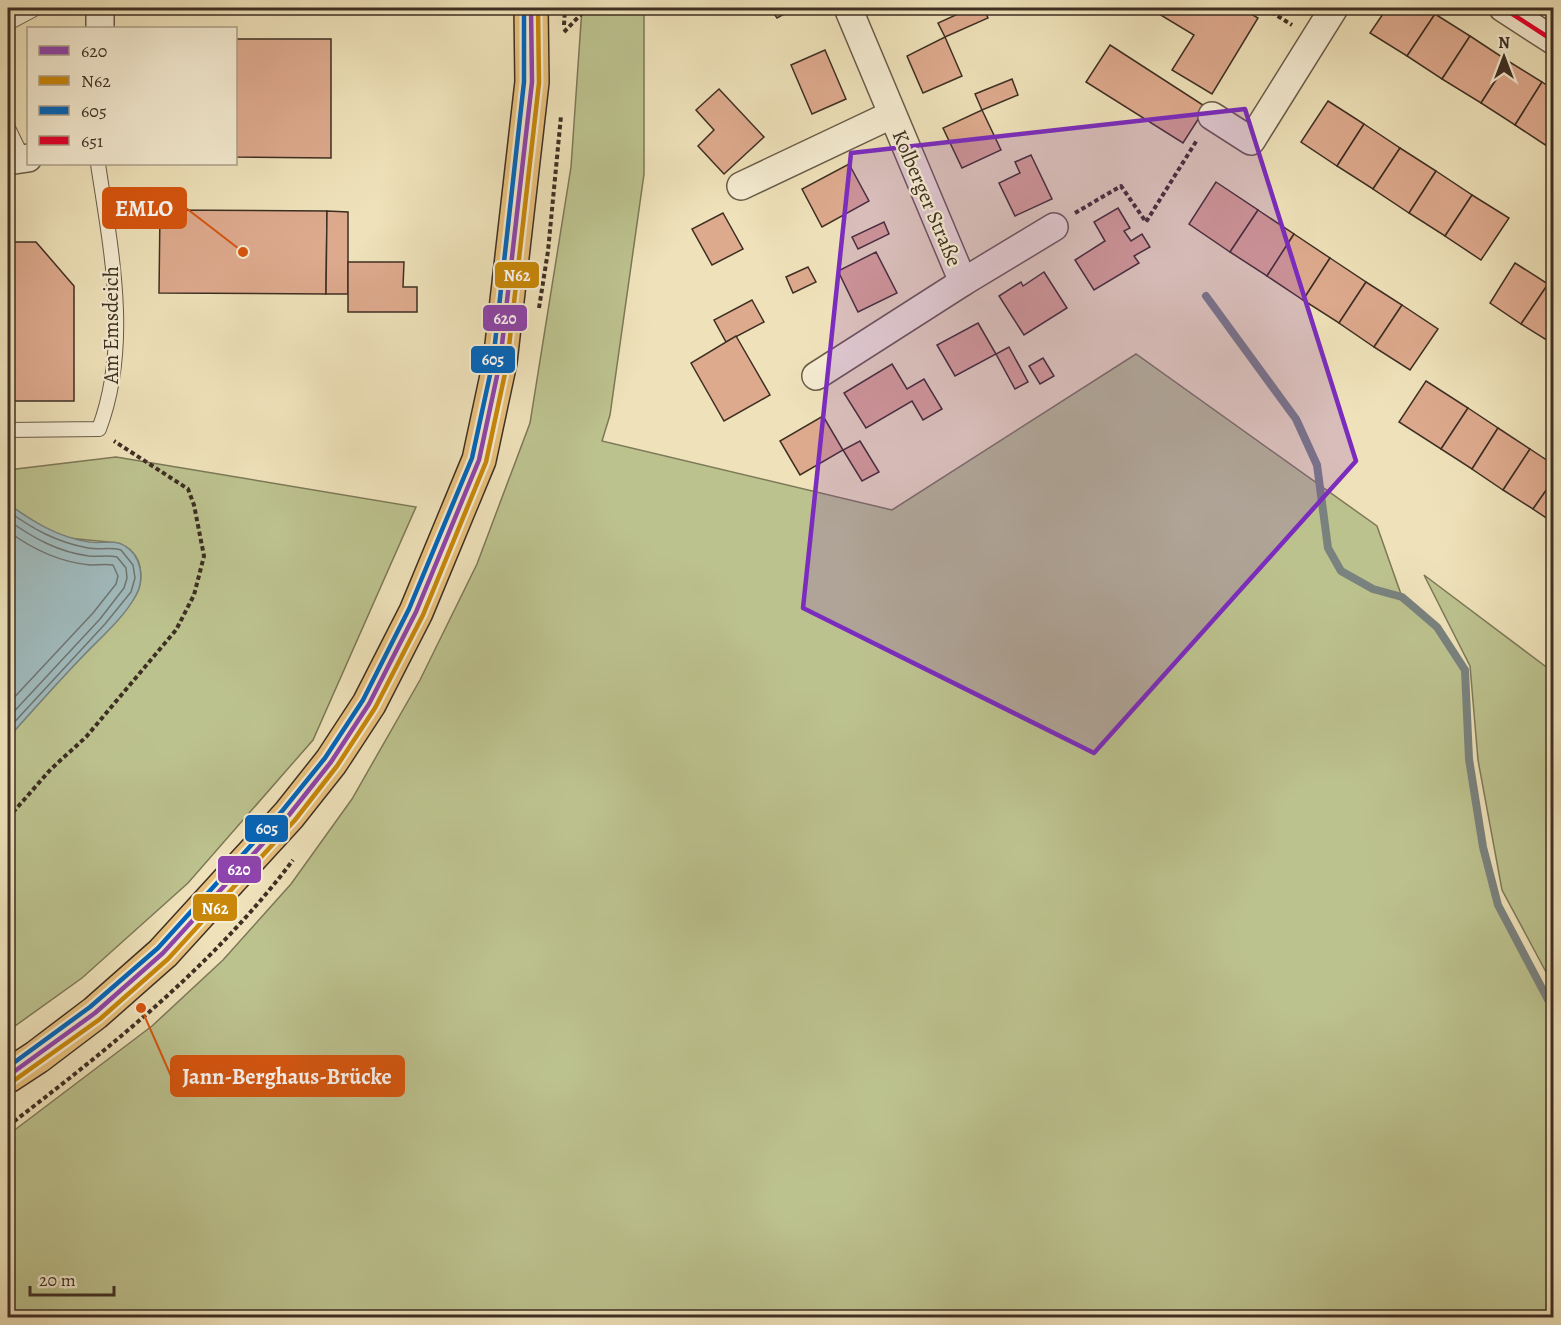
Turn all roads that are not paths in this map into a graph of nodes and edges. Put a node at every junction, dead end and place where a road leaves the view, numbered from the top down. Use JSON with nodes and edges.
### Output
{"nodes":[{"id":1,"x":36,"y":8,"type":"edge"},
{"id":2,"x":100,"y":8,"type":"edge"},
{"id":3,"x":531,"y":8,"type":"edge"},
{"id":4,"x":848,"y":8,"type":"edge"},
{"id":5,"x":1334,"y":8,"type":"edge"},
{"id":6,"x":1503,"y":8,"type":"edge"},
{"id":7,"x":8,"y":23,"type":"edge"},
{"id":8,"x":100,"y":27,"type":"edge"},
{"id":9,"x":1554,"y":41,"type":"edge"},
{"id":10,"x":891,"y":115,"type":"junction"},
{"id":11,"x":1212,"y":116,"type":"road end"},
{"id":12,"x":8,"y":128,"type":"edge"},
{"id":13,"x":20,"y":159,"type":"edge"},
{"id":14,"x":98,"y":165,"type":"edge"},
{"id":15,"x":741,"y":186,"type":"dead end"},
{"id":16,"x":1054,"y":227,"type":"road end"},
{"id":17,"x":963,"y":282,"type":"junction"},
{"id":18,"x":816,"y":376,"type":"dead end"},
{"id":19,"x":8,"y":430,"type":"edge"},
{"id":20,"x":8,"y":1076,"type":"edge"}],
"edges":[{"from":1,"to":7,"type":"lane"},
{"from":2,"to":8,"type":"street"},
{"from":3,"to":20,"type":"main road"},
{"from":4,"to":10,"type":"street","name":"Kolberger Straße"},
{"from":5,"to":11,"type":"street"},
{"from":6,"to":9,"type":"street"},
{"from":10,"to":15,"type":"street","name":"Kolberger Straße"},
{"from":10,"to":17,"type":"street","name":"Kolberger Straße"},
{"from":12,"to":13,"type":"lane"},
{"from":14,"to":19,"type":"lane","name":"Am Emsdeich"},
{"from":16,"to":17,"type":"street","name":"Kolberger Straße"},
{"from":17,"to":18,"type":"street","name":"Kolberger Straße"}]}
